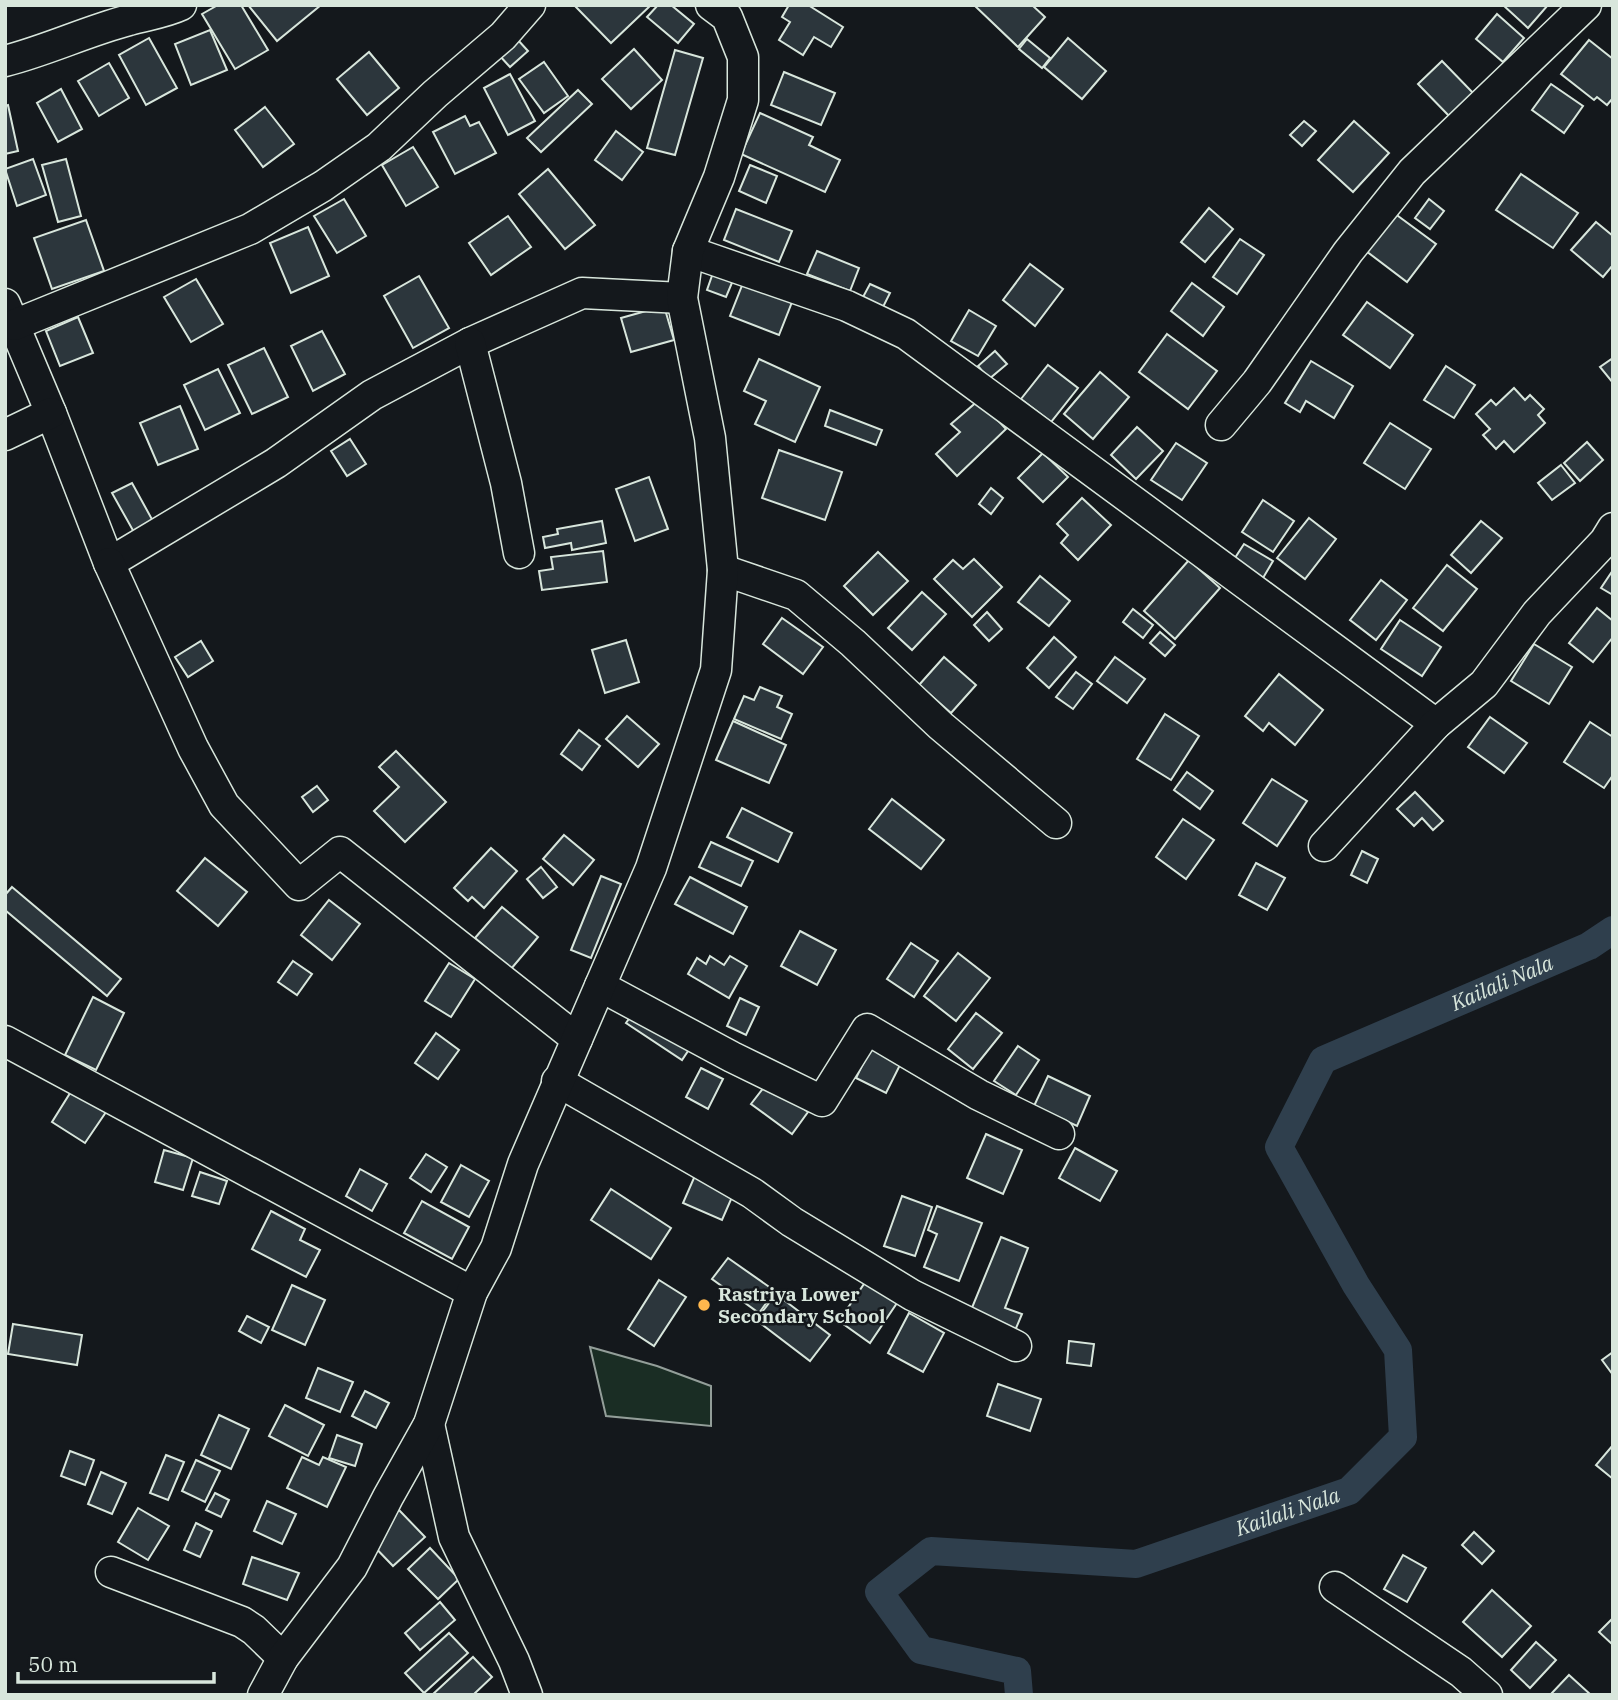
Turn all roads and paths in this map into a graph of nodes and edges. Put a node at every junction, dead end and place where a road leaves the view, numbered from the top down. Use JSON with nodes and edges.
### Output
{"nodes":[{"id":1,"x":181,"y":5,"type":"edge"},
{"id":2,"x":530,"y":5,"type":"edge"},
{"id":3,"x":1586,"y":5,"type":"edge"},
{"id":4,"x":725,"y":9,"type":"edge"},
{"id":5,"x":5,"y":61,"type":"edge"},
{"id":6,"x":688,"y":251,"type":"junction"},
{"id":7,"x":682,"y":298,"type":"junction"},
{"id":8,"x":10,"y":315,"type":"edge"},
{"id":9,"x":470,"y":343,"type":"junction"},
{"id":10,"x":51,"y":413,"type":"junction"},
{"id":11,"x":1221,"y":425,"type":"dead end"},
{"id":12,"x":5,"y":435,"type":"edge"},
{"id":13,"x":1613,"y":528,"type":"edge"},
{"id":14,"x":519,"y":553,"type":"dead end"},
{"id":15,"x":109,"y":562,"type":"junction"},
{"id":16,"x":723,"y":570,"type":"junction"},
{"id":17,"x":1436,"y":724,"type":"junction"},
{"id":18,"x":1056,"y":823,"type":"dead end"},
{"id":19,"x":1324,"y":846,"type":"dead end"},
{"id":20,"x":600,"y":986,"type":"junction"},
{"id":21,"x":577,"y":1040,"type":"junction"},
{"id":22,"x":5,"y":1041,"type":"edge"},
{"id":23,"x":557,"y":1081,"type":"junction"},
{"id":24,"x":1059,"y":1134,"type":"dead end"},
{"id":25,"x":472,"y":1292,"type":"junction"},
{"id":26,"x":1016,"y":1346,"type":"dead end"},
{"id":27,"x":429,"y":1424,"type":"junction"},
{"id":28,"x":111,"y":1572,"type":"dead end"},
{"id":29,"x":1335,"y":1587,"type":"dead end"},
{"id":30,"x":283,"y":1658,"type":"junction"},
{"id":31,"x":263,"y":1695,"type":"edge"},
{"id":32,"x":527,"y":1695,"type":"edge"},
{"id":33,"x":1487,"y":1695,"type":"edge"}],
"edges":[{"from":1,"to":5,"type":"street"},
{"from":2,"to":8,"type":"street"},
{"from":3,"to":11,"type":"street"},
{"from":4,"to":6,"type":"street"},
{"from":6,"to":7,"type":"street"},
{"from":6,"to":17,"type":"street"},
{"from":7,"to":9,"type":"street"},
{"from":7,"to":16,"type":"street"},
{"from":8,"to":10,"type":"street"},
{"from":9,"to":14,"type":"street"},
{"from":9,"to":15,"type":"street"},
{"from":10,"to":12,"type":"street"},
{"from":10,"to":15,"type":"street"},
{"from":13,"to":17,"type":"street"},
{"from":15,"to":21,"type":"street"},
{"from":16,"to":18,"type":"street"},
{"from":16,"to":20,"type":"street"},
{"from":17,"to":19,"type":"street"},
{"from":20,"to":21,"type":"street"},
{"from":20,"to":24,"type":"street"},
{"from":21,"to":23,"type":"street"},
{"from":22,"to":25,"type":"street"},
{"from":23,"to":25,"type":"street"},
{"from":23,"to":26,"type":"street"},
{"from":25,"to":27,"type":"street"},
{"from":27,"to":30,"type":"street"},
{"from":27,"to":32,"type":"street"},
{"from":28,"to":30,"type":"street"},
{"from":29,"to":33,"type":"street"},
{"from":30,"to":31,"type":"street"}]}
